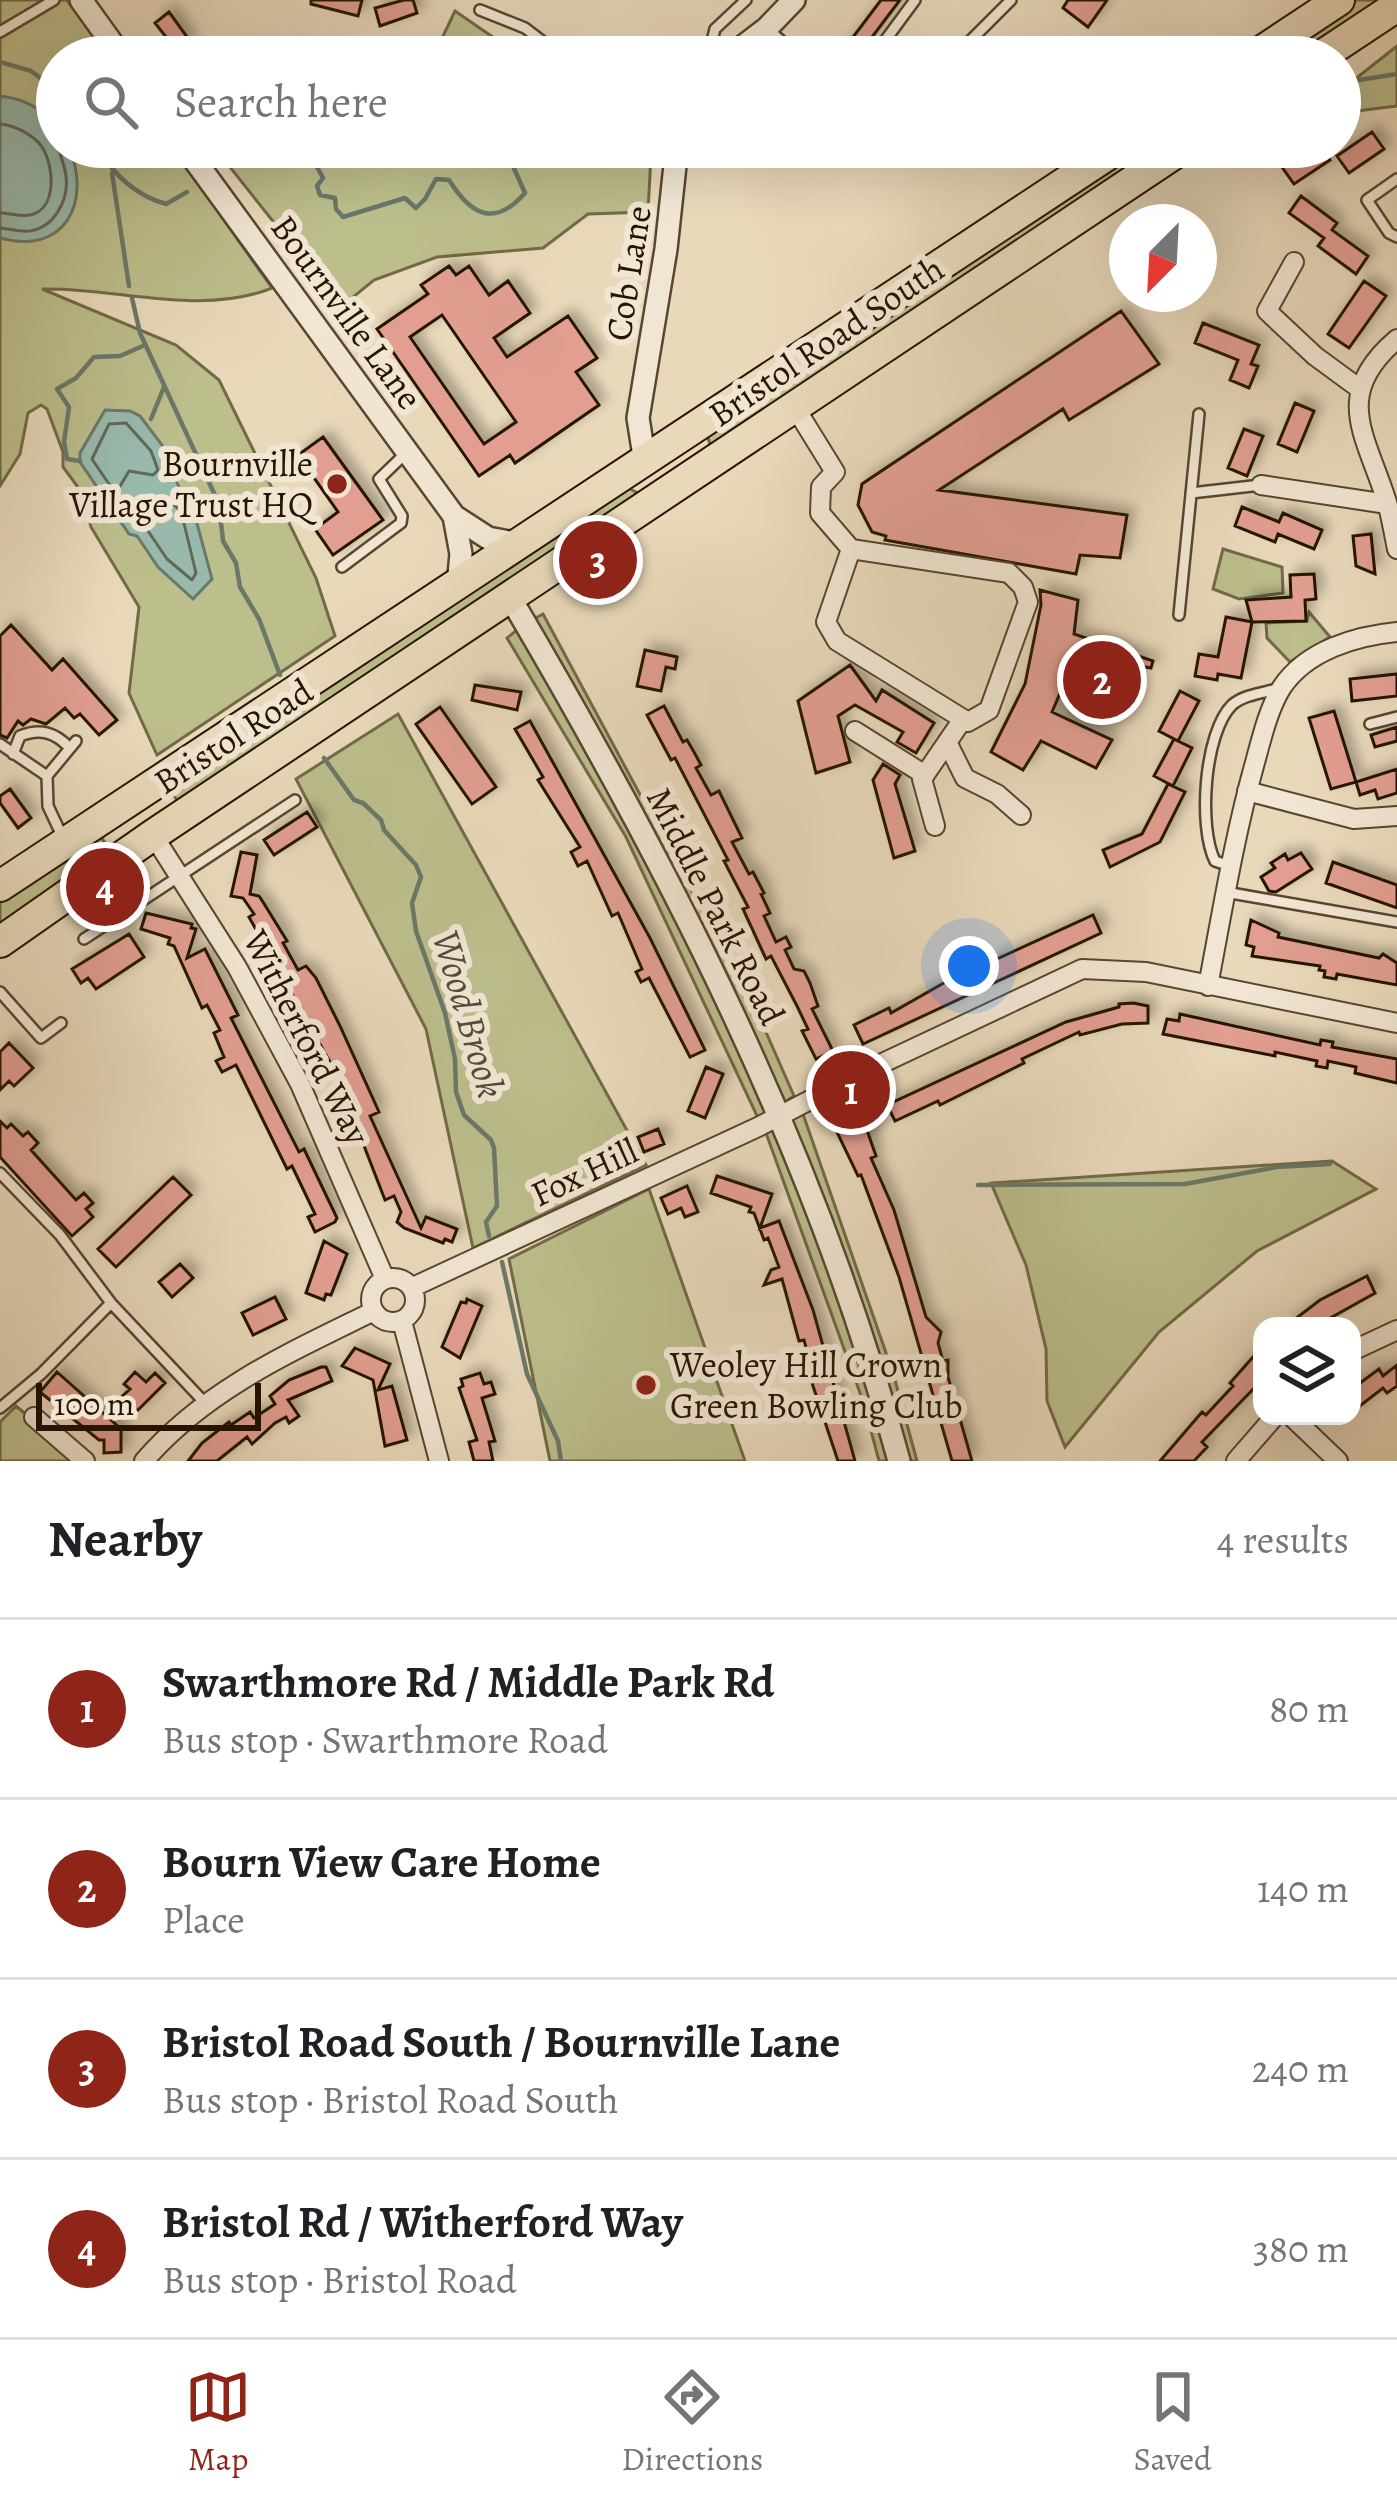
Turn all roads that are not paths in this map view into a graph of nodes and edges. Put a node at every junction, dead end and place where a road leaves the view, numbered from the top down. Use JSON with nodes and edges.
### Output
{"nodes":[{"id":1,"x":54,"y":0,"type":"edge"},
{"id":2,"x":81,"y":0,"type":"edge"},
{"id":3,"x":746,"y":0,"type":"edge"},
{"id":4,"x":794,"y":0,"type":"edge"},
{"id":5,"x":916,"y":0,"type":"edge"},
{"id":6,"x":1010,"y":0,"type":"edge"},
{"id":7,"x":1339,"y":0,"type":"edge"},
{"id":8,"x":1397,"y":6,"type":"edge"},
{"id":9,"x":480,"y":10,"type":"dead end"},
{"id":10,"x":767,"y":28,"type":"junction"},
{"id":11,"x":0,"y":32,"type":"edge"},
{"id":12,"x":107,"y":36,"type":"edge"},
{"id":13,"x":536,"y":36,"type":"edge"},
{"id":14,"x":713,"y":36,"type":"edge"},
{"id":15,"x":757,"y":36,"type":"edge"},
{"id":16,"x":776,"y":36,"type":"edge"},
{"id":17,"x":889,"y":36,"type":"edge"},
{"id":18,"x":975,"y":36,"type":"edge"},
{"id":19,"x":1285,"y":36,"type":"edge"},
{"id":20,"x":1352,"y":36,"type":"edge"},
{"id":21,"x":200,"y":168,"type":"edge"},
{"id":22,"x":676,"y":168,"type":"edge"},
{"id":23,"x":1087,"y":168,"type":"edge"},
{"id":24,"x":1153,"y":168,"type":"edge"},
{"id":25,"x":1397,"y":178,"type":"edge"},
{"id":26,"x":1397,"y":237,"type":"edge"},
{"id":27,"x":1294,"y":262,"type":"dead end"},
{"id":28,"x":1397,"y":339,"type":"edge"},
{"id":29,"x":1360,"y":388,"type":"junction"},
{"id":30,"x":796,"y":409,"type":"junction"},
{"id":31,"x":1199,"y":414,"type":"dead end"},
{"id":32,"x":408,"y":451,"type":"junction"},
{"id":33,"x":658,"y":453,"type":"junction"},
{"id":34,"x":718,"y":460,"type":"junction"},
{"id":35,"x":1261,"y":485,"type":"joint"},
{"id":36,"x":668,"y":493,"type":"junction"},
{"id":37,"x":1191,"y":493,"type":"junction"},
{"id":38,"x":1392,"y":507,"type":"edge"},
{"id":39,"x":454,"y":516,"type":"junction"},
{"id":40,"x":520,"y":544,"type":"junction"},
{"id":41,"x":851,"y":549,"type":"junction"},
{"id":42,"x":1397,"y":549,"type":"edge"},
{"id":43,"x":342,"y":567,"type":"dead end"},
{"id":44,"x":466,"y":580,"type":"junction"},
{"id":45,"x":511,"y":599,"type":"junction"},
{"id":46,"x":1179,"y":615,"type":"dead end"},
{"id":47,"x":1397,"y":632,"type":"edge"},
{"id":48,"x":1282,"y":688,"type":"junction"},
{"id":49,"x":1397,"y":717,"type":"edge"},
{"id":50,"x":963,"y":719,"type":"junction"},
{"id":51,"x":1370,"y":724,"type":"dead end"},
{"id":52,"x":855,"y":731,"type":"dead end"},
{"id":53,"x":947,"y":742,"type":"junction"},
{"id":54,"x":0,"y":745,"type":"edge"},
{"id":55,"x":13,"y":754,"type":"junction"},
{"id":56,"x":925,"y":775,"type":"junction"},
{"id":57,"x":47,"y":776,"type":"junction"},
{"id":58,"x":1247,"y":791,"type":"junction"},
{"id":59,"x":132,"y":799,"type":"junction"},
{"id":60,"x":295,"y":800,"type":"dead end"},
{"id":61,"x":1022,"y":815,"type":"dead end"},
{"id":62,"x":1397,"y":816,"type":"edge"},
{"id":63,"x":935,"y":826,"type":"dead end"},
{"id":64,"x":156,"y":834,"type":"junction"},
{"id":65,"x":66,"y":843,"type":"junction"},
{"id":66,"x":1231,"y":866,"type":"junction"},
{"id":67,"x":182,"y":875,"type":"junction"},
{"id":68,"x":0,"y":886,"type":"edge"},
{"id":69,"x":1225,"y":892,"type":"junction"},
{"id":70,"x":1397,"y":922,"type":"edge"},
{"id":71,"x":84,"y":939,"type":"dead end"},
{"id":72,"x":0,"y":942,"type":"edge"},
{"id":73,"x":1208,"y":986,"type":"junction"},
{"id":74,"x":0,"y":992,"type":"edge"},
{"id":75,"x":61,"y":1023,"type":"dead end"},
{"id":76,"x":1397,"y":1023,"type":"edge"},
{"id":77,"x":781,"y":1114,"type":"junction"},
{"id":78,"x":0,"y":1173,"type":"edge"},
{"id":79,"x":386,"y":1279,"type":"junction"},
{"id":80,"x":413,"y":1287,"type":"junction"},
{"id":81,"x":111,"y":1303,"type":"junction"},
{"id":82,"x":374,"y":1312,"type":"junction"},
{"id":83,"x":402,"y":1321,"type":"junction"},
{"id":84,"x":1397,"y":1330,"type":"edge"},
{"id":85,"x":1361,"y":1347,"type":"edge"},
{"id":86,"x":205,"y":1403,"type":"junction"},
{"id":87,"x":0,"y":1408,"type":"edge"},
{"id":88,"x":34,"y":1417,"type":"dead end"},
{"id":89,"x":1267,"y":1425,"type":"edge"},
{"id":90,"x":1300,"y":1425,"type":"edge"},
{"id":91,"x":85,"y":1461,"type":"edge"},
{"id":92,"x":144,"y":1461,"type":"edge"},
{"id":93,"x":439,"y":1461,"type":"edge"},
{"id":94,"x":899,"y":1461,"type":"edge"},
{"id":95,"x":1236,"y":1461,"type":"edge"},
{"id":96,"x":1338,"y":1461,"type":"edge"}],
"edges":[{"from":1,"to":11,"type":"lane"},
{"from":2,"to":12,"type":"street"},
{"from":3,"to":14,"type":"lane"},
{"from":4,"to":10,"type":"street"},
{"from":5,"to":17,"type":"lane"},
{"from":6,"to":18,"type":"lane"},
{"from":7,"to":19,"type":"highway"},
{"from":8,"to":20,"type":"highway"},
{"from":9,"to":13,"type":"lane"},
{"from":10,"to":15,"type":"street"},
{"from":10,"to":16,"type":"lane"},
{"from":21,"to":32,"type":"street","name":"Bournville Lane"},
{"from":22,"to":33,"type":"street","name":"Cob Lane"},
{"from":23,"to":33,"type":"highway","name":"Bristol Road South"},
{"from":24,"to":30,"type":"highway","name":"Bristol Road South"},
{"from":25,"to":26,"type":"lane"},
{"from":27,"to":29,"type":"street"},
{"from":28,"to":29,"type":"street"},
{"from":29,"to":38,"type":"street"},
{"from":30,"to":34,"type":"highway","name":"Bristol Road South"},
{"from":30,"to":41,"type":"street"},
{"from":31,"to":37,"type":"lane"},
{"from":32,"to":39,"type":"street","name":"Bournville Lane"},
{"from":32,"to":43,"type":"lane"},
{"from":33,"to":34,"type":"highway"},
{"from":33,"to":36,"type":"highway"},
{"from":33,"to":36,"type":"highway"},
{"from":33,"to":40,"type":"highway","name":"Bristol Road South"},
{"from":34,"to":36,"type":"highway","name":"Bristol Road South"},
{"from":35,"to":37,"type":"lane"},
{"from":35,"to":38,"type":"street"},
{"from":36,"to":45,"type":"highway","name":"Bristol Road South"},
{"from":37,"to":46,"type":"lane"},
{"from":38,"to":42,"type":"street"},
{"from":39,"to":40,"type":"street","name":"Bournville Lane"},
{"from":39,"to":44,"type":"street"},
{"from":40,"to":44,"type":"highway","name":"Bristol Road South"},
{"from":41,"to":50,"type":"street"},
{"from":41,"to":50,"type":"street"},
{"from":44,"to":59,"type":"highway","name":"Bristol Road"},
{"from":45,"to":64,"type":"highway","name":"Bristol Road"},
{"from":45,"to":77,"type":"street","name":"Middle Park Road"},
{"from":47,"to":48,"type":"street"},
{"from":48,"to":58,"type":"street"},
{"from":48,"to":66,"type":"lane"},
{"from":49,"to":51,"type":"lane"},
{"from":50,"to":53,"type":"street"},
{"from":52,"to":56,"type":"street"},
{"from":53,"to":56,"type":"street"},
{"from":53,"to":61,"type":"street"},
{"from":54,"to":55,"type":"lane"},
{"from":55,"to":57,"type":"lane"},
{"from":55,"to":57,"type":"lane"},
{"from":56,"to":63,"type":"street"},
{"from":57,"to":65,"type":"lane"},
{"from":58,"to":62,"type":"street"},
{"from":58,"to":66,"type":"street"},
{"from":59,"to":64,"type":"highway"},
{"from":59,"to":64,"type":"highway"},
{"from":59,"to":65,"type":"highway","name":"Bristol Road"},
{"from":60,"to":67,"type":"lane"},
{"from":64,"to":67,"type":"street","name":"Witherford Way"},
{"from":64,"to":72,"type":"highway","name":"Bristol Road"},
{"from":65,"to":68,"type":"highway","name":"Bristol Road"},
{"from":66,"to":69,"type":"street"},
{"from":67,"to":71,"type":"lane"},
{"from":67,"to":79,"type":"street","name":"Witherford Way"},
{"from":69,"to":70,"type":"lane"},
{"from":69,"to":73,"type":"street"},
{"from":73,"to":76,"type":"street","name":"Fox Hill"},
{"from":73,"to":77,"type":"street","name":"Fox Hill"},
{"from":74,"to":75,"type":"lane"},
{"from":77,"to":80,"type":"street","name":"Fox Hill"},
{"from":77,"to":94,"type":"street","name":"Middle Park Road"},
{"from":78,"to":81,"type":"lane"},
{"from":79,"to":80,"type":"street"},
{"from":79,"to":82,"type":"street"},
{"from":80,"to":83,"type":"street"},
{"from":81,"to":86,"type":"lane"},
{"from":81,"to":87,"type":"lane"},
{"from":82,"to":83,"type":"street"},
{"from":82,"to":86,"type":"street"},
{"from":83,"to":93,"type":"street"},
{"from":84,"to":85,"type":"street"},
{"from":86,"to":92,"type":"street"},
{"from":88,"to":91,"type":"street"},
{"from":89,"to":95,"type":"street"},
{"from":90,"to":96,"type":"street"}]}
